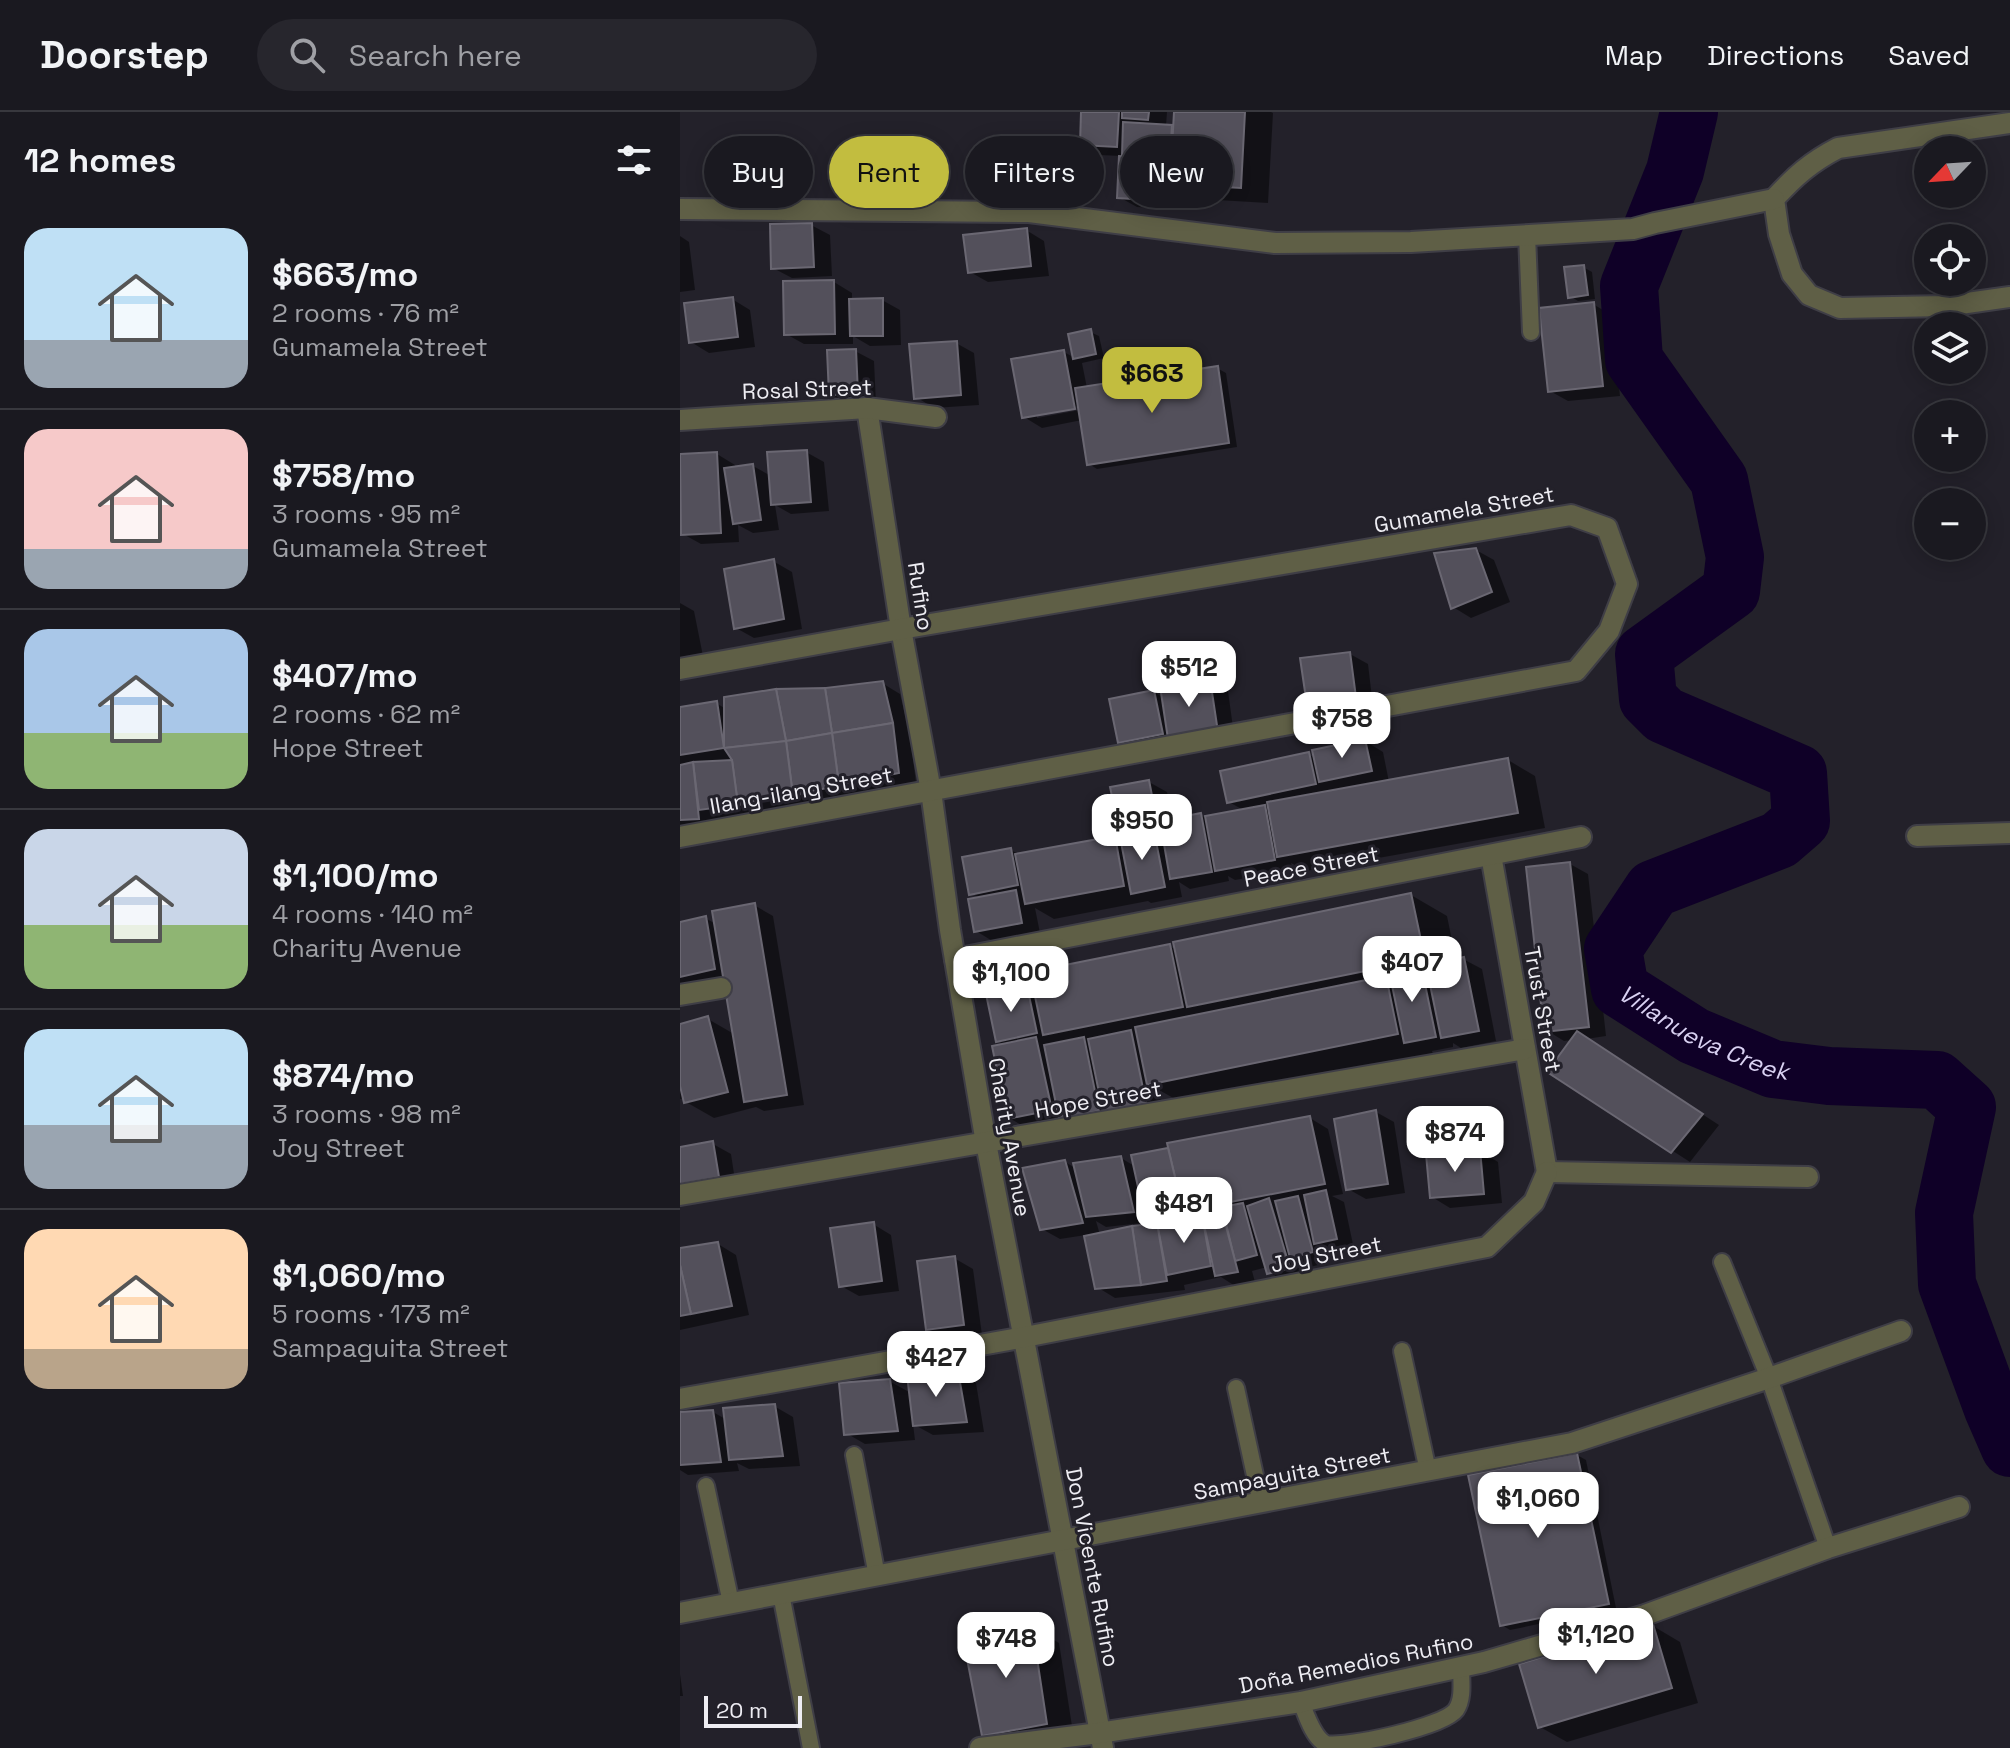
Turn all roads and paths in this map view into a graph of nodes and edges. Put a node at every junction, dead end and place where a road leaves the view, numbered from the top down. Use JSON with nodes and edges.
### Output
{"nodes":[{"id":1,"x":2010,"y":123,"type":"edge"},
{"id":2,"x":1774,"y":199,"type":"junction"},
{"id":3,"x":680,"y":209,"type":"edge"},
{"id":4,"x":1527,"y":235,"type":"junction"},
{"id":5,"x":2010,"y":297,"type":"edge"},
{"id":6,"x":1531,"y":332,"type":"dead end"},
{"id":7,"x":867,"y":408,"type":"junction"},
{"id":8,"x":936,"y":417,"type":"dead end"},
{"id":9,"x":680,"y":420,"type":"edge"},
{"id":10,"x":901,"y":629,"type":"junction"},
{"id":11,"x":680,"y":669,"type":"edge"},
{"id":12,"x":931,"y":791,"type":"junction"},
{"id":13,"x":2010,"y":833,"type":"edge"},
{"id":14,"x":1917,"y":836,"type":"dead end"},
{"id":15,"x":680,"y":837,"type":"edge"},
{"id":16,"x":1581,"y":837,"type":"dead end"},
{"id":17,"x":1491,"y":855,"type":"junction"},
{"id":18,"x":955,"y":959,"type":"junction"},
{"id":19,"x":721,"y":988,"type":"dead end"},
{"id":20,"x":680,"y":995,"type":"edge"},
{"id":21,"x":1525,"y":1049,"type":"junction"},
{"id":22,"x":986,"y":1143,"type":"junction"},
{"id":23,"x":1547,"y":1172,"type":"junction"},
{"id":24,"x":1808,"y":1177,"type":"dead end"},
{"id":25,"x":680,"y":1195,"type":"edge"},
{"id":26,"x":1722,"y":1262,"type":"dead end"},
{"id":27,"x":1901,"y":1331,"type":"dead end"},
{"id":28,"x":1025,"y":1337,"type":"junction"},
{"id":29,"x":1402,"y":1351,"type":"dead end"},
{"id":30,"x":1769,"y":1378,"type":"junction"},
{"id":31,"x":1236,"y":1388,"type":"dead end"},
{"id":32,"x":1035,"y":1396,"type":"joint"},
{"id":33,"x":680,"y":1399,"type":"edge"},
{"id":34,"x":854,"y":1455,"type":"dead end"},
{"id":35,"x":1428,"y":1471,"type":"junction"},
{"id":36,"x":706,"y":1486,"type":"dead end"},
{"id":37,"x":1261,"y":1503,"type":"junction"},
{"id":38,"x":1959,"y":1507,"type":"dead end"},
{"id":39,"x":1064,"y":1538,"type":"junction"},
{"id":40,"x":1828,"y":1548,"type":"junction"},
{"id":41,"x":877,"y":1576,"type":"junction"},
{"id":42,"x":781,"y":1594,"type":"junction"},
{"id":43,"x":731,"y":1603,"type":"junction"},
{"id":44,"x":680,"y":1613,"type":"edge"},
{"id":45,"x":1461,"y":1667,"type":"junction"},
{"id":46,"x":1301,"y":1702,"type":"junction"},
{"id":47,"x":1101,"y":1740,"type":"edge"},
{"id":48,"x":811,"y":1748,"type":"edge"},
{"id":49,"x":980,"y":1748,"type":"edge"}],
"edges":[{"from":1,"to":2,"type":"street"},
{"from":2,"to":4,"type":"street"},
{"from":2,"to":5,"type":"street"},
{"from":3,"to":4,"type":"street"},
{"from":4,"to":6,"type":"lane"},
{"from":7,"to":8,"type":"street","name":"Rosal Street"},
{"from":7,"to":9,"type":"street","name":"Rosal Street"},
{"from":7,"to":10,"type":"street","name":"Rufino"},
{"from":10,"to":11,"type":"street"},
{"from":10,"to":12,"type":"street","name":"Rufino"},
{"from":10,"to":12,"type":"street","name":"Gumamela Street"},
{"from":12,"to":15,"type":"street","name":"Ilang-ilang Street"},
{"from":12,"to":18,"type":"street","name":"Charity Avenue"},
{"from":13,"to":14,"type":"street"},
{"from":16,"to":17,"type":"street","name":"Peace Street"},
{"from":17,"to":18,"type":"street","name":"Peace Street"},
{"from":17,"to":21,"type":"street","name":"Trust Street"},
{"from":18,"to":22,"type":"street","name":"Charity Avenue"},
{"from":19,"to":20,"type":"street"},
{"from":21,"to":22,"type":"street","name":"Hope Street"},
{"from":21,"to":23,"type":"street","name":"Trust Street"},
{"from":22,"to":25,"type":"street","name":"Hope Street"},
{"from":22,"to":28,"type":"street","name":"Charity Avenue"},
{"from":23,"to":24,"type":"street"},
{"from":23,"to":28,"type":"street","name":"Joy Street"},
{"from":26,"to":30,"type":"lane"},
{"from":27,"to":30,"type":"street","name":"Sampaguita Street"},
{"from":28,"to":32,"type":"street","name":"Charity Avenue"},
{"from":28,"to":33,"type":"street","name":"Joy Street"},
{"from":29,"to":35,"type":"lane"},
{"from":30,"to":35,"type":"street","name":"Sampaguita Street"},
{"from":30,"to":40,"type":"lane"},
{"from":31,"to":37,"type":"lane"},
{"from":32,"to":39,"type":"street","name":"Don Vicente Rufino"},
{"from":34,"to":41,"type":"lane"},
{"from":35,"to":37,"type":"street","name":"Sampaguita Street"},
{"from":36,"to":43,"type":"lane"},
{"from":37,"to":39,"type":"street","name":"Sampaguita Street"},
{"from":38,"to":40,"type":"street","name":"Doña Remedios Rufino"},
{"from":39,"to":41,"type":"street","name":"Sampaguita Street"},
{"from":39,"to":47,"type":"street","name":"Don Vicente Rufino"},
{"from":40,"to":45,"type":"street","name":"Doña Remedios Rufino"},
{"from":41,"to":42,"type":"street","name":"Sampaguita Street"},
{"from":42,"to":43,"type":"street","name":"Sampaguita Street"},
{"from":42,"to":48,"type":"lane"},
{"from":43,"to":44,"type":"street","name":"Sampaguita Street"},
{"from":45,"to":46,"type":"street","name":"Doña Remedios Rufino"},
{"from":45,"to":46,"type":"lane"},
{"from":46,"to":47,"type":"street","name":"Doña Remedios Rufino"},
{"from":47,"to":49,"type":"street","name":"Doña Remedios Rufino"}]}
